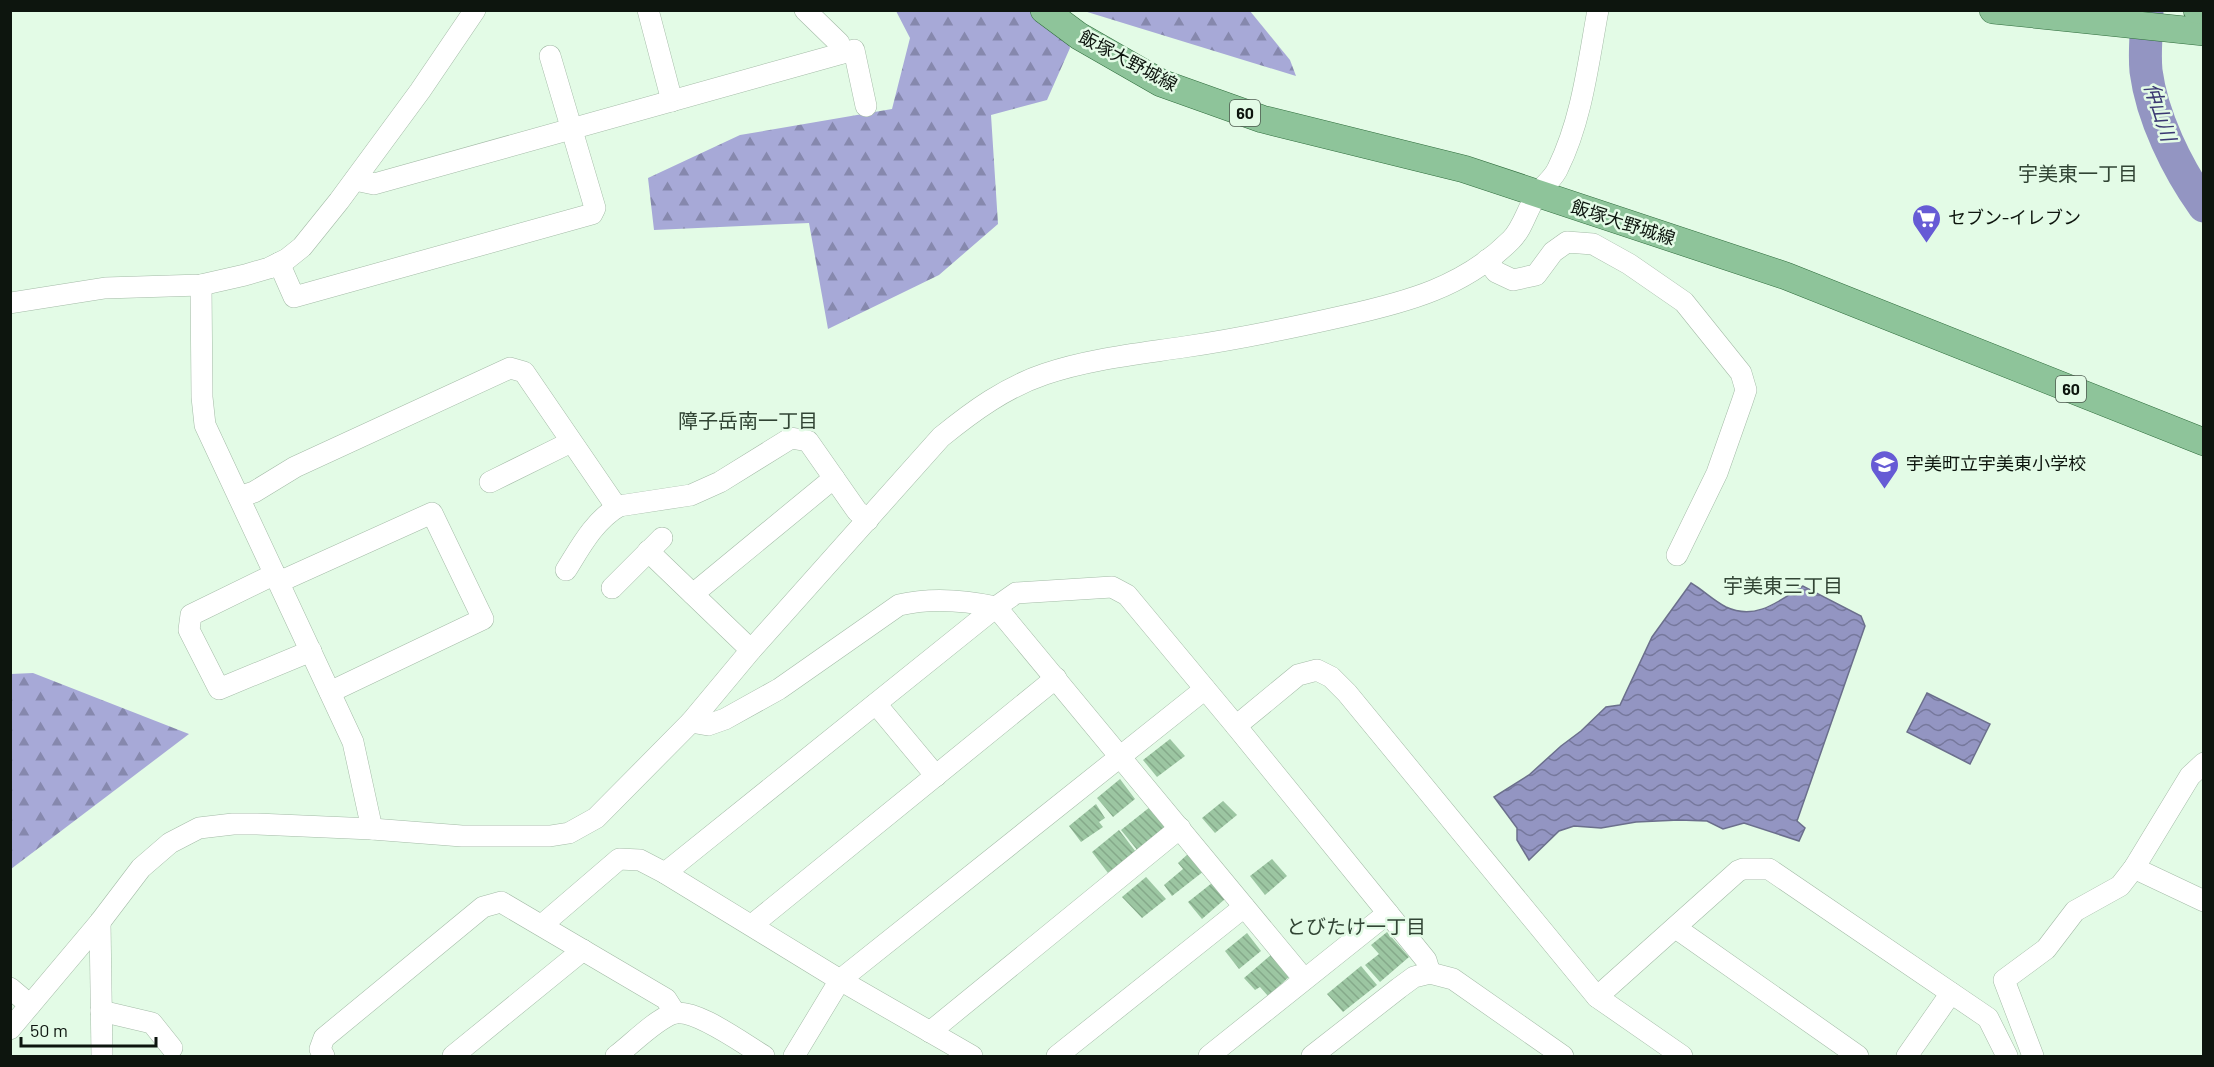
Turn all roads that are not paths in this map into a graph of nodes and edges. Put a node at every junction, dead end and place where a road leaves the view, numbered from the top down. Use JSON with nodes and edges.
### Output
{"nodes":[{"id":1,"x":476,"y":10,"type":"edge"},
{"id":2,"x":648,"y":10,"type":"edge"},
{"id":3,"x":805,"y":10,"type":"edge"},
{"id":4,"x":1044,"y":10,"type":"edge"},
{"id":5,"x":1598,"y":10,"type":"edge"},
{"id":6,"x":1993,"y":10,"type":"edge"},
{"id":7,"x":2197,"y":10,"type":"edge"},
{"id":8,"x":2204,"y":11,"type":"edge"},
{"id":9,"x":2204,"y":32,"type":"edge"},
{"id":10,"x":842,"y":53,"type":"junction"},
{"id":11,"x":550,"y":56,"type":"dead end"},
{"id":12,"x":672,"y":101,"type":"junction"},
{"id":13,"x":866,"y":106,"type":"dead end"},
{"id":14,"x":572,"y":128,"type":"junction"},
{"id":15,"x":355,"y":180,"type":"junction"},
{"id":16,"x":1537,"y":194,"type":"junction"},
{"id":17,"x":1487,"y":260,"type":"junction"},
{"id":18,"x":279,"y":263,"type":"junction"},
{"id":19,"x":201,"y":285,"type":"junction"},
{"id":20,"x":10,"y":303,"type":"edge"},
{"id":21,"x":571,"y":442,"type":"junction"},
{"id":22,"x":2204,"y":442,"type":"edge"},
{"id":23,"x":834,"y":478,"type":"junction"},
{"id":24,"x":490,"y":482,"type":"dead end"},
{"id":25,"x":239,"y":497,"type":"junction"},
{"id":26,"x":619,"y":507,"type":"junction"},
{"id":27,"x":868,"y":520,"type":"junction"},
{"id":28,"x":1677,"y":555,"type":"dead end"},
{"id":29,"x":566,"y":570,"type":"dead end"},
{"id":30,"x":277,"y":578,"type":"junction"},
{"id":31,"x":612,"y":588,"type":"dead end"},
{"id":32,"x":693,"y":594,"type":"junction"},
{"id":33,"x":996,"y":607,"type":"junction"},
{"id":34,"x":752,"y":650,"type":"junction"},
{"id":35,"x":311,"y":651,"type":"junction"},
{"id":36,"x":1056,"y":678,"type":"junction"},
{"id":37,"x":1205,"y":689,"type":"junction"},
{"id":38,"x":330,"y":692,"type":"junction"},
{"id":39,"x":876,"y":704,"type":"junction"},
{"id":40,"x":691,"y":722,"type":"junction"},
{"id":41,"x":1236,"y":726,"type":"junction"},
{"id":42,"x":1119,"y":755,"type":"junction"},
{"id":43,"x":2204,"y":763,"type":"edge"},
{"id":44,"x":936,"y":776,"type":"junction"},
{"id":45,"x":1180,"y":828,"type":"junction"},
{"id":46,"x":372,"y":829,"type":"junction"},
{"id":47,"x":2134,"y":868,"type":"junction"},
{"id":48,"x":665,"y":873,"type":"junction"},
{"id":49,"x":2204,"y":901,"type":"edge"},
{"id":50,"x":1244,"y":907,"type":"junction"},
{"id":51,"x":1388,"y":913,"type":"junction"},
{"id":52,"x":100,"y":922,"type":"junction"},
{"id":53,"x":542,"y":925,"type":"junction"},
{"id":54,"x":752,"y":925,"type":"junction"},
{"id":55,"x":1676,"y":927,"type":"junction"},
{"id":56,"x":583,"y":950,"type":"junction"},
{"id":57,"x":1430,"y":973,"type":"junction"},
{"id":58,"x":1304,"y":979,"type":"junction"},
{"id":59,"x":840,"y":980,"type":"junction"},
{"id":60,"x":10,"y":988,"type":"edge"},
{"id":61,"x":1951,"y":993,"type":"junction"},
{"id":62,"x":1597,"y":997,"type":"junction"},
{"id":63,"x":30,"y":1005,"type":"junction"},
{"id":64,"x":101,"y":1011,"type":"junction"},
{"id":65,"x":675,"y":1013,"type":"junction"},
{"id":66,"x":10,"y":1029,"type":"edge"},
{"id":67,"x":930,"y":1032,"type":"junction"},
{"id":68,"x":172,"y":1048,"type":"dead end"},
{"id":69,"x":102,"y":1056,"type":"edge"},
{"id":70,"x":324,"y":1056,"type":"edge"},
{"id":71,"x":453,"y":1056,"type":"edge"},
{"id":72,"x":616,"y":1056,"type":"edge"},
{"id":73,"x":764,"y":1056,"type":"edge"},
{"id":74,"x":794,"y":1056,"type":"edge"},
{"id":75,"x":972,"y":1056,"type":"edge"},
{"id":76,"x":1057,"y":1056,"type":"edge"},
{"id":77,"x":1209,"y":1056,"type":"edge"},
{"id":78,"x":1312,"y":1056,"type":"edge"},
{"id":79,"x":1563,"y":1056,"type":"edge"},
{"id":80,"x":1682,"y":1056,"type":"edge"},
{"id":81,"x":1858,"y":1056,"type":"edge"},
{"id":82,"x":1907,"y":1056,"type":"edge"},
{"id":83,"x":2007,"y":1056,"type":"edge"},
{"id":84,"x":2033,"y":1056,"type":"edge"}],
"edges":[{"from":1,"to":15,"type":"street"},
{"from":2,"to":12,"type":"street"},
{"from":3,"to":10,"type":"street"},
{"from":4,"to":16,"type":"main road","name":"飯塚大野城線","number":"60"},
{"from":5,"to":16,"type":"street"},
{"from":6,"to":9,"type":"main road"},
{"from":7,"to":8,"type":"main road"},
{"from":10,"to":12,"type":"street"},
{"from":10,"to":13,"type":"street"},
{"from":11,"to":14,"type":"street"},
{"from":12,"to":14,"type":"street"},
{"from":14,"to":15,"type":"street"},
{"from":14,"to":18,"type":"street"},
{"from":15,"to":18,"type":"street"},
{"from":16,"to":17,"type":"street"},
{"from":16,"to":22,"type":"main road","name":"飯塚大野城線","number":"60"},
{"from":17,"to":27,"type":"street"},
{"from":17,"to":28,"type":"street"},
{"from":18,"to":19,"type":"street"},
{"from":19,"to":20,"type":"street"},
{"from":19,"to":25,"type":"street"},
{"from":21,"to":24,"type":"street"},
{"from":21,"to":25,"type":"street"},
{"from":21,"to":26,"type":"street"},
{"from":23,"to":26,"type":"street"},
{"from":23,"to":27,"type":"street"},
{"from":23,"to":32,"type":"street"},
{"from":25,"to":30,"type":"street"},
{"from":26,"to":29,"type":"street"},
{"from":27,"to":34,"type":"street"},
{"from":30,"to":35,"type":"street"},
{"from":30,"to":35,"type":"street"},
{"from":30,"to":38,"type":"street"},
{"from":31,"to":32,"type":"street"},
{"from":32,"to":34,"type":"street"},
{"from":33,"to":36,"type":"street"},
{"from":33,"to":37,"type":"street"},
{"from":33,"to":39,"type":"street"},
{"from":33,"to":40,"type":"street"},
{"from":34,"to":40,"type":"street"},
{"from":35,"to":38,"type":"street"},
{"from":36,"to":42,"type":"street"},
{"from":36,"to":44,"type":"street"},
{"from":37,"to":41,"type":"street"},
{"from":37,"to":42,"type":"street"},
{"from":38,"to":46,"type":"street"},
{"from":39,"to":44,"type":"street"},
{"from":39,"to":48,"type":"street"},
{"from":40,"to":46,"type":"street"},
{"from":41,"to":51,"type":"street"},
{"from":41,"to":62,"type":"street"},
{"from":42,"to":45,"type":"street"},
{"from":42,"to":59,"type":"street"},
{"from":43,"to":47,"type":"street"},
{"from":44,"to":54,"type":"street"},
{"from":45,"to":50,"type":"street"},
{"from":45,"to":67,"type":"street"},
{"from":46,"to":52,"type":"street"},
{"from":47,"to":49,"type":"street"},
{"from":47,"to":84,"type":"street"},
{"from":48,"to":53,"type":"street"},
{"from":48,"to":54,"type":"street"},
{"from":50,"to":58,"type":"street"},
{"from":50,"to":76,"type":"street"},
{"from":51,"to":57,"type":"street"},
{"from":51,"to":58,"type":"street"},
{"from":52,"to":63,"type":"street"},
{"from":52,"to":64,"type":"street"},
{"from":53,"to":56,"type":"street"},
{"from":53,"to":70,"type":"street"},
{"from":54,"to":59,"type":"street"},
{"from":55,"to":61,"type":"street"},
{"from":55,"to":62,"type":"street"},
{"from":55,"to":81,"type":"street"},
{"from":56,"to":65,"type":"street"},
{"from":56,"to":71,"type":"street"},
{"from":57,"to":78,"type":"street"},
{"from":57,"to":79,"type":"street"},
{"from":58,"to":77,"type":"street"},
{"from":59,"to":67,"type":"street"},
{"from":59,"to":74,"type":"street"},
{"from":60,"to":63,"type":"street"},
{"from":61,"to":82,"type":"street"},
{"from":61,"to":83,"type":"street"},
{"from":62,"to":80,"type":"street"},
{"from":63,"to":66,"type":"street"},
{"from":64,"to":68,"type":"street"},
{"from":64,"to":69,"type":"street"},
{"from":65,"to":72,"type":"street"},
{"from":65,"to":73,"type":"street"},
{"from":67,"to":75,"type":"street"}]}
